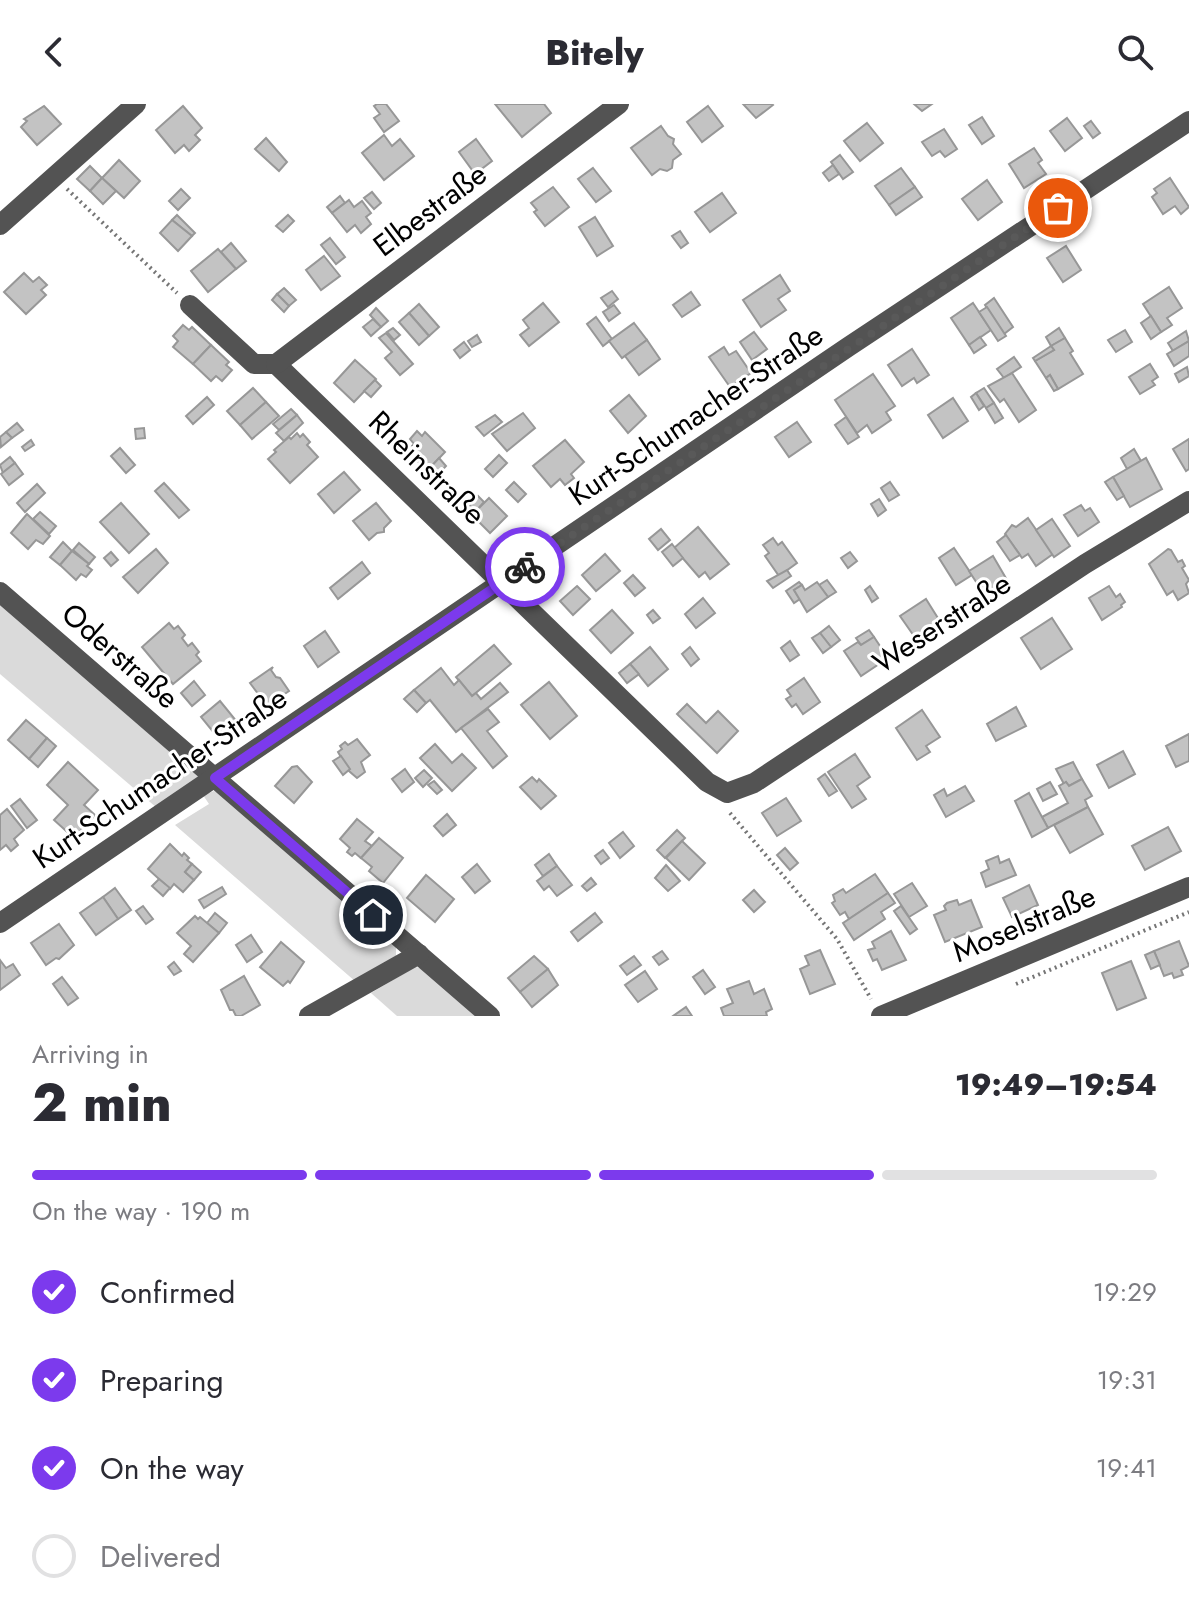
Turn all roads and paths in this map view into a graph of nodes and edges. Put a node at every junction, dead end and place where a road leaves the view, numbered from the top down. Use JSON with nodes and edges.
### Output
{"nodes":[{"id":1,"x":136,"y":104,"type":"edge"},
{"id":2,"x":619,"y":104,"type":"edge"},
{"id":3,"x":1189,"y":121,"type":"edge"},
{"id":4,"x":54,"y":177,"type":"junction"},
{"id":5,"x":0,"y":225,"type":"edge"},
{"id":6,"x":190,"y":305,"type":"joint"},
{"id":7,"x":276,"y":364,"type":"junction"},
{"id":8,"x":1189,"y":501,"type":"edge"},
{"id":9,"x":501,"y":583,"type":"junction"},
{"id":10,"x":0,"y":593,"type":"edge"},
{"id":11,"x":215,"y":778,"type":"junction"},
{"id":12,"x":727,"y":793,"type":"junction"},
{"id":13,"x":1189,"y":887,"type":"edge"},
{"id":14,"x":1189,"y":912,"type":"edge"},
{"id":15,"x":0,"y":923,"type":"edge"},
{"id":16,"x":419,"y":954,"type":"junction"},
{"id":17,"x":1010,"y":986,"type":"dead end"},
{"id":18,"x":877,"y":1009,"type":"edge"},
{"id":19,"x":309,"y":1016,"type":"edge"},
{"id":20,"x":490,"y":1016,"type":"edge"}],
"edges":[{"from":1,"to":4,"type":"street"},
{"from":2,"to":7,"type":"street","name":"Elbestraße"},
{"from":3,"to":9,"type":"street","name":"Kurt-Schumacher-Straße"},
{"from":4,"to":5,"type":"street"},
{"from":4,"to":6,"type":"path"},
{"from":6,"to":7,"type":"street","name":"Rheinstraße"},
{"from":7,"to":9,"type":"street","name":"Rheinstraße"},
{"from":8,"to":12,"type":"street","name":"Weserstraße"},
{"from":9,"to":11,"type":"street","name":"Kurt-Schumacher-Straße"},
{"from":9,"to":12,"type":"street","name":"Rheinstraße"},
{"from":10,"to":11,"type":"street","name":"Oderstraße"},
{"from":11,"to":15,"type":"street","name":"Kurt-Schumacher-Straße"},
{"from":11,"to":16,"type":"street","name":"Oderstraße"},
{"from":12,"to":18,"type":"path"},
{"from":13,"to":18,"type":"street","name":"Moselstraße"},
{"from":14,"to":17,"type":"path"},
{"from":16,"to":19,"type":"street"},
{"from":16,"to":20,"type":"street","name":"Oderstraße"}]}
